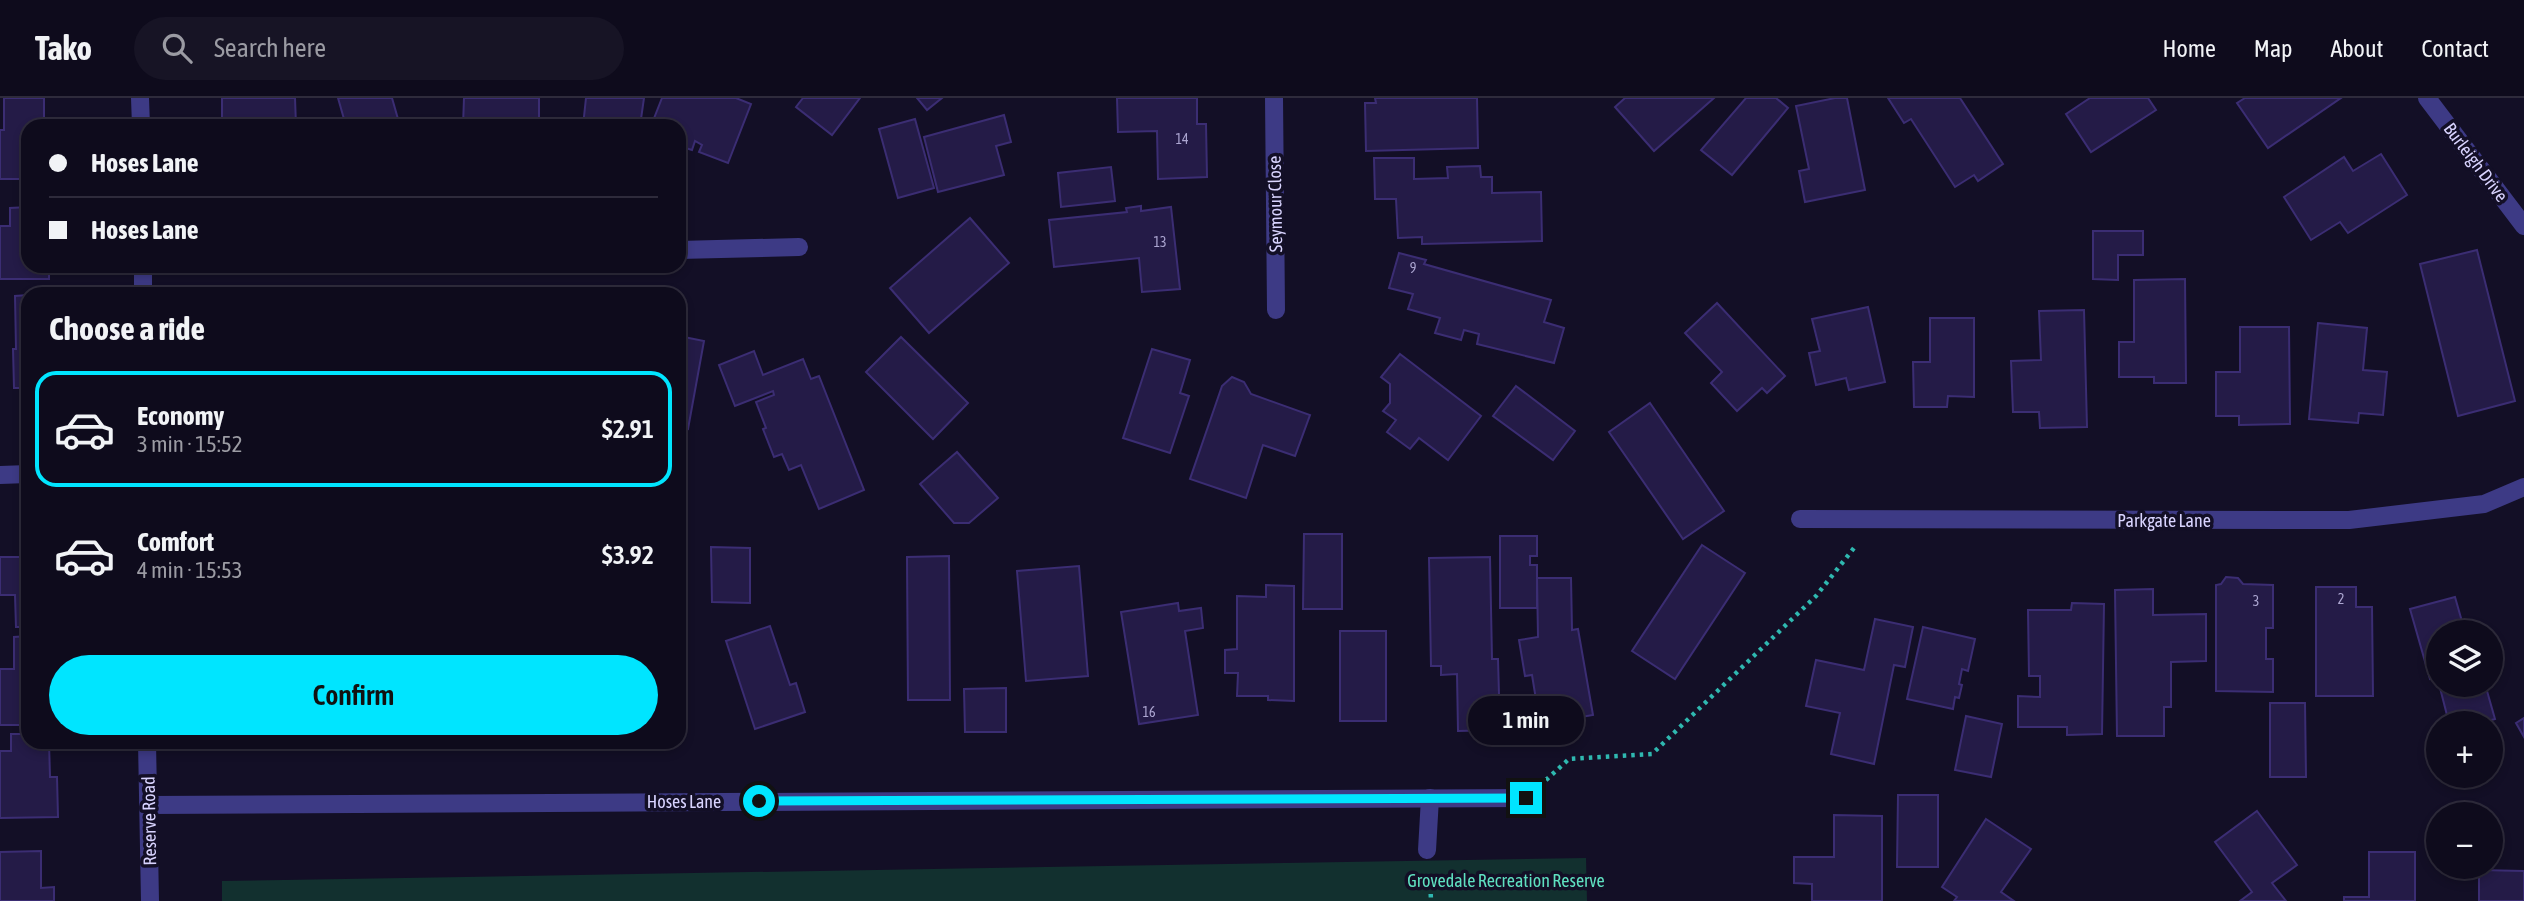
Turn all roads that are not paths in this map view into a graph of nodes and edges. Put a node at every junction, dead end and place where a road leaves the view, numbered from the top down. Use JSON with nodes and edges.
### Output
{"nodes":[{"id":1,"x":140,"y":98,"type":"edge"},
{"id":2,"x":1274,"y":98,"type":"edge"},
{"id":3,"x":2427,"y":98,"type":"edge"},
{"id":4,"x":141,"y":119,"type":"edge"},
{"id":5,"x":2524,"y":226,"type":"edge"},
{"id":6,"x":799,"y":247,"type":"dead end"},
{"id":7,"x":686,"y":250,"type":"edge"},
{"id":8,"x":1276,"y":310,"type":"dead end"},
{"id":9,"x":21,"y":474,"type":"edge"},
{"id":10,"x":0,"y":475,"type":"edge"},
{"id":11,"x":2524,"y":487,"type":"edge"},
{"id":12,"x":1800,"y":519,"type":"dead end"},
{"id":13,"x":147,"y":749,"type":"edge"},
{"id":14,"x":1430,"y":798,"type":"junction"},
{"id":15,"x":1526,"y":798,"type":"road end"},
{"id":16,"x":148,"y":805,"type":"junction"},
{"id":17,"x":1427,"y":850,"type":"dead end"},
{"id":18,"x":150,"y":901,"type":"edge"}],
"edges":[{"from":1,"to":4,"type":"street"},
{"from":2,"to":8,"type":"street","name":"Seymour Close"},
{"from":3,"to":5,"type":"street","name":"Burleigh Drive"},
{"from":6,"to":7,"type":"street"},
{"from":9,"to":10,"type":"street"},
{"from":11,"to":12,"type":"street","name":"Parkgate Lane"},
{"from":13,"to":16,"type":"street","name":"Reserve Road"},
{"from":14,"to":15,"type":"street","name":"Hoses Lane"},
{"from":14,"to":16,"type":"street","name":"Hoses Lane"},
{"from":14,"to":17,"type":"street"},
{"from":16,"to":18,"type":"street","name":"Reserve Road"}]}
